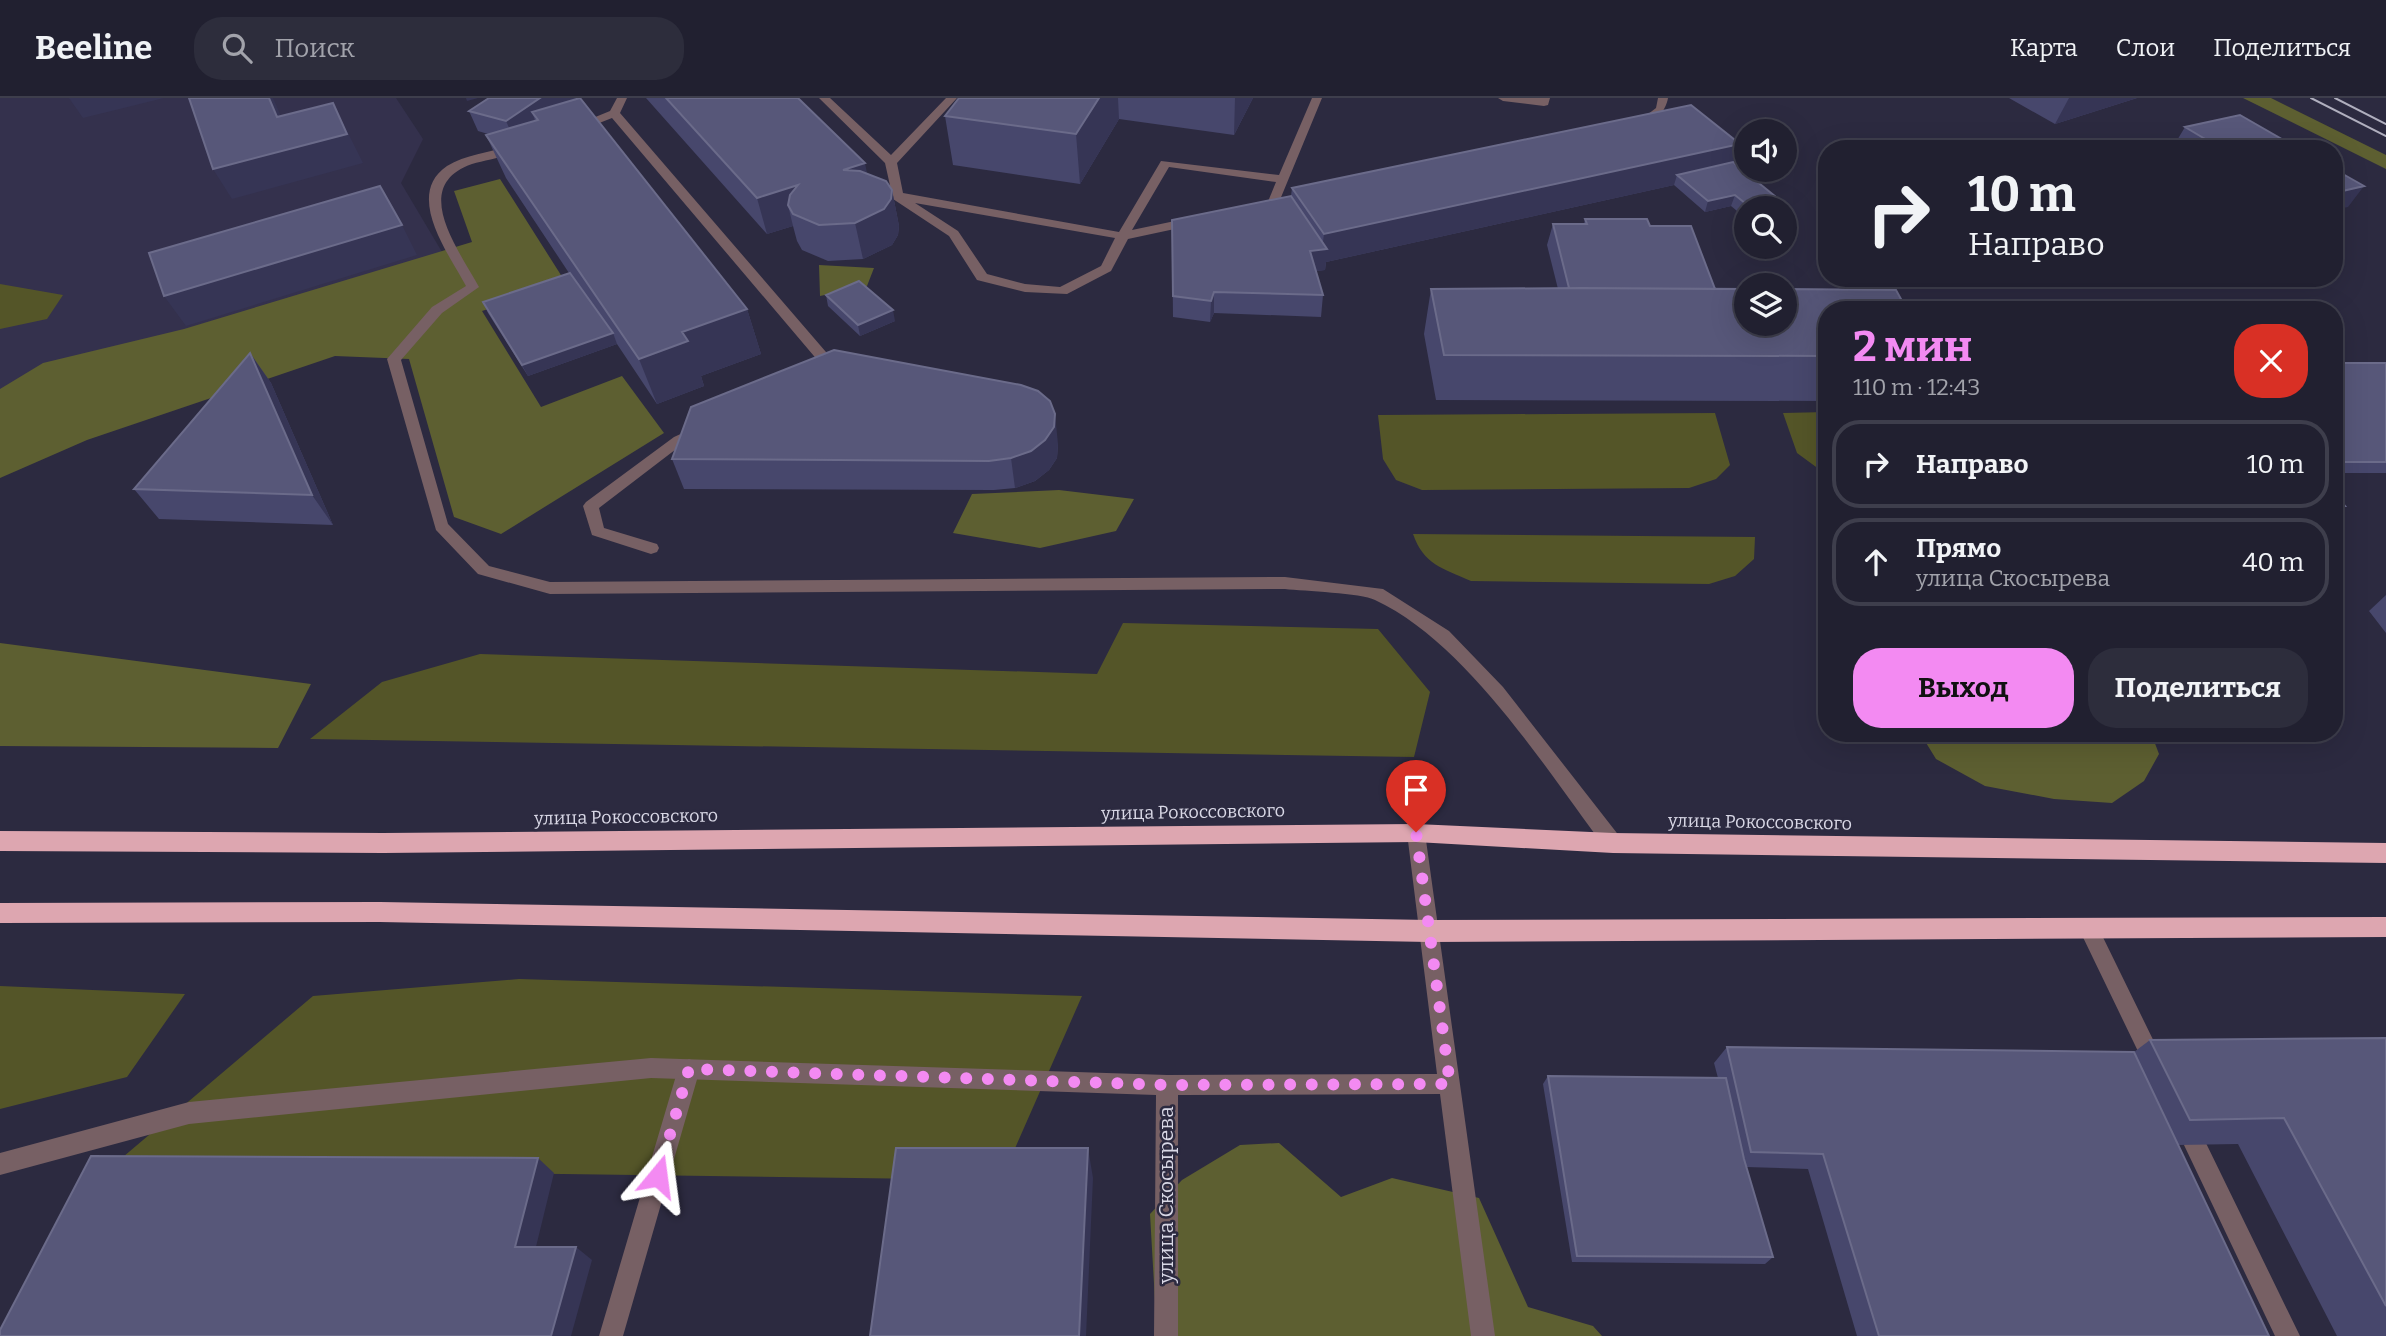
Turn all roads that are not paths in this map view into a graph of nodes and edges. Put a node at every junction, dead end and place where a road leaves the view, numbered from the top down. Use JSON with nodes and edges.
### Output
{"nodes":[{"id":1,"x":622,"y":98,"type":"edge"},
{"id":2,"x":824,"y":98,"type":"edge"},
{"id":3,"x":952,"y":98,"type":"edge"},
{"id":4,"x":1317,"y":98,"type":"edge"},
{"id":5,"x":1503,"y":98,"type":"edge"},
{"id":6,"x":1545,"y":98,"type":"edge"},
{"id":7,"x":1663,"y":98,"type":"edge"},
{"id":8,"x":614,"y":113,"type":"junction"},
{"id":9,"x":1625,"y":129,"type":"edge"},
{"id":10,"x":565,"y":132,"type":"edge"},
{"id":11,"x":540,"y":141,"type":"edge"},
{"id":12,"x":891,"y":162,"type":"junction"},
{"id":13,"x":1283,"y":179,"type":"junction"},
{"id":14,"x":897,"y":196,"type":"junction"},
{"id":15,"x":1286,"y":201,"type":"edge"},
{"id":16,"x":1273,"y":204,"type":"junction"},
{"id":17,"x":1259,"y":207,"type":"edge"},
{"id":18,"x":1205,"y":218,"type":"edge"},
{"id":19,"x":1123,"y":236,"type":"junction"},
{"id":20,"x":810,"y":380,"type":"edge"},
{"id":21,"x":715,"y":424,"type":"edge"},
{"id":22,"x":651,"y":548,"type":"dead end"},
{"id":23,"x":1416,"y":832,"type":"junction"},
{"id":24,"x":0,"y":841,"type":"edge"},
{"id":25,"x":1613,"y":843,"type":"junction"},
{"id":26,"x":2386,"y":853,"type":"edge"},
{"id":27,"x":0,"y":913,"type":"edge"},
{"id":28,"x":2386,"y":927,"type":"edge"},
{"id":29,"x":2089,"y":929,"type":"junction"},
{"id":30,"x":1429,"y":931,"type":"junction"},
{"id":31,"x":2157,"y":1068,"type":"edge"},
{"id":32,"x":689,"y":1069,"type":"junction"},
{"id":33,"x":1450,"y":1084,"type":"junction"},
{"id":34,"x":1167,"y":1085,"type":"junction"},
{"id":35,"x":2195,"y":1145,"type":"edge"},
{"id":36,"x":0,"y":1164,"type":"edge"},
{"id":37,"x":611,"y":1336,"type":"edge"},
{"id":38,"x":1166,"y":1336,"type":"edge"},
{"id":39,"x":1483,"y":1336,"type":"edge"},
{"id":40,"x":2288,"y":1336,"type":"edge"}],
"edges":[{"from":1,"to":8,"type":"street"},
{"from":2,"to":12,"type":"street"},
{"from":3,"to":12,"type":"street"},
{"from":4,"to":13,"type":"street"},
{"from":5,"to":6,"type":"street"},
{"from":7,"to":9,"type":"street"},
{"from":8,"to":10,"type":"street"},
{"from":8,"to":20,"type":"street"},
{"from":11,"to":25,"type":"street"},
{"from":12,"to":14,"type":"street"},
{"from":13,"to":16,"type":"street"},
{"from":13,"to":19,"type":"street"},
{"from":14,"to":19,"type":"street"},
{"from":14,"to":19,"type":"street"},
{"from":15,"to":16,"type":"street"},
{"from":16,"to":17,"type":"street"},
{"from":18,"to":19,"type":"street"},
{"from":21,"to":22,"type":"street"},
{"from":23,"to":24,"type":"highway","name":"улица Рокоссовского"},
{"from":23,"to":25,"type":"highway","name":"улица Рокоссовского"},
{"from":23,"to":30,"type":"street"},
{"from":25,"to":26,"type":"highway","name":"улица Рокоссовского"},
{"from":27,"to":30,"type":"highway"},
{"from":28,"to":29,"type":"highway"},
{"from":29,"to":30,"type":"highway"},
{"from":29,"to":31,"type":"street"},
{"from":30,"to":33,"type":"street"},
{"from":32,"to":34,"type":"street"},
{"from":32,"to":36,"type":"street"},
{"from":32,"to":37,"type":"street"},
{"from":33,"to":34,"type":"street","name":"улица Скосырева"},
{"from":33,"to":39,"type":"street"},
{"from":34,"to":38,"type":"street","name":"улица Скосырева"},
{"from":35,"to":40,"type":"street"}]}
